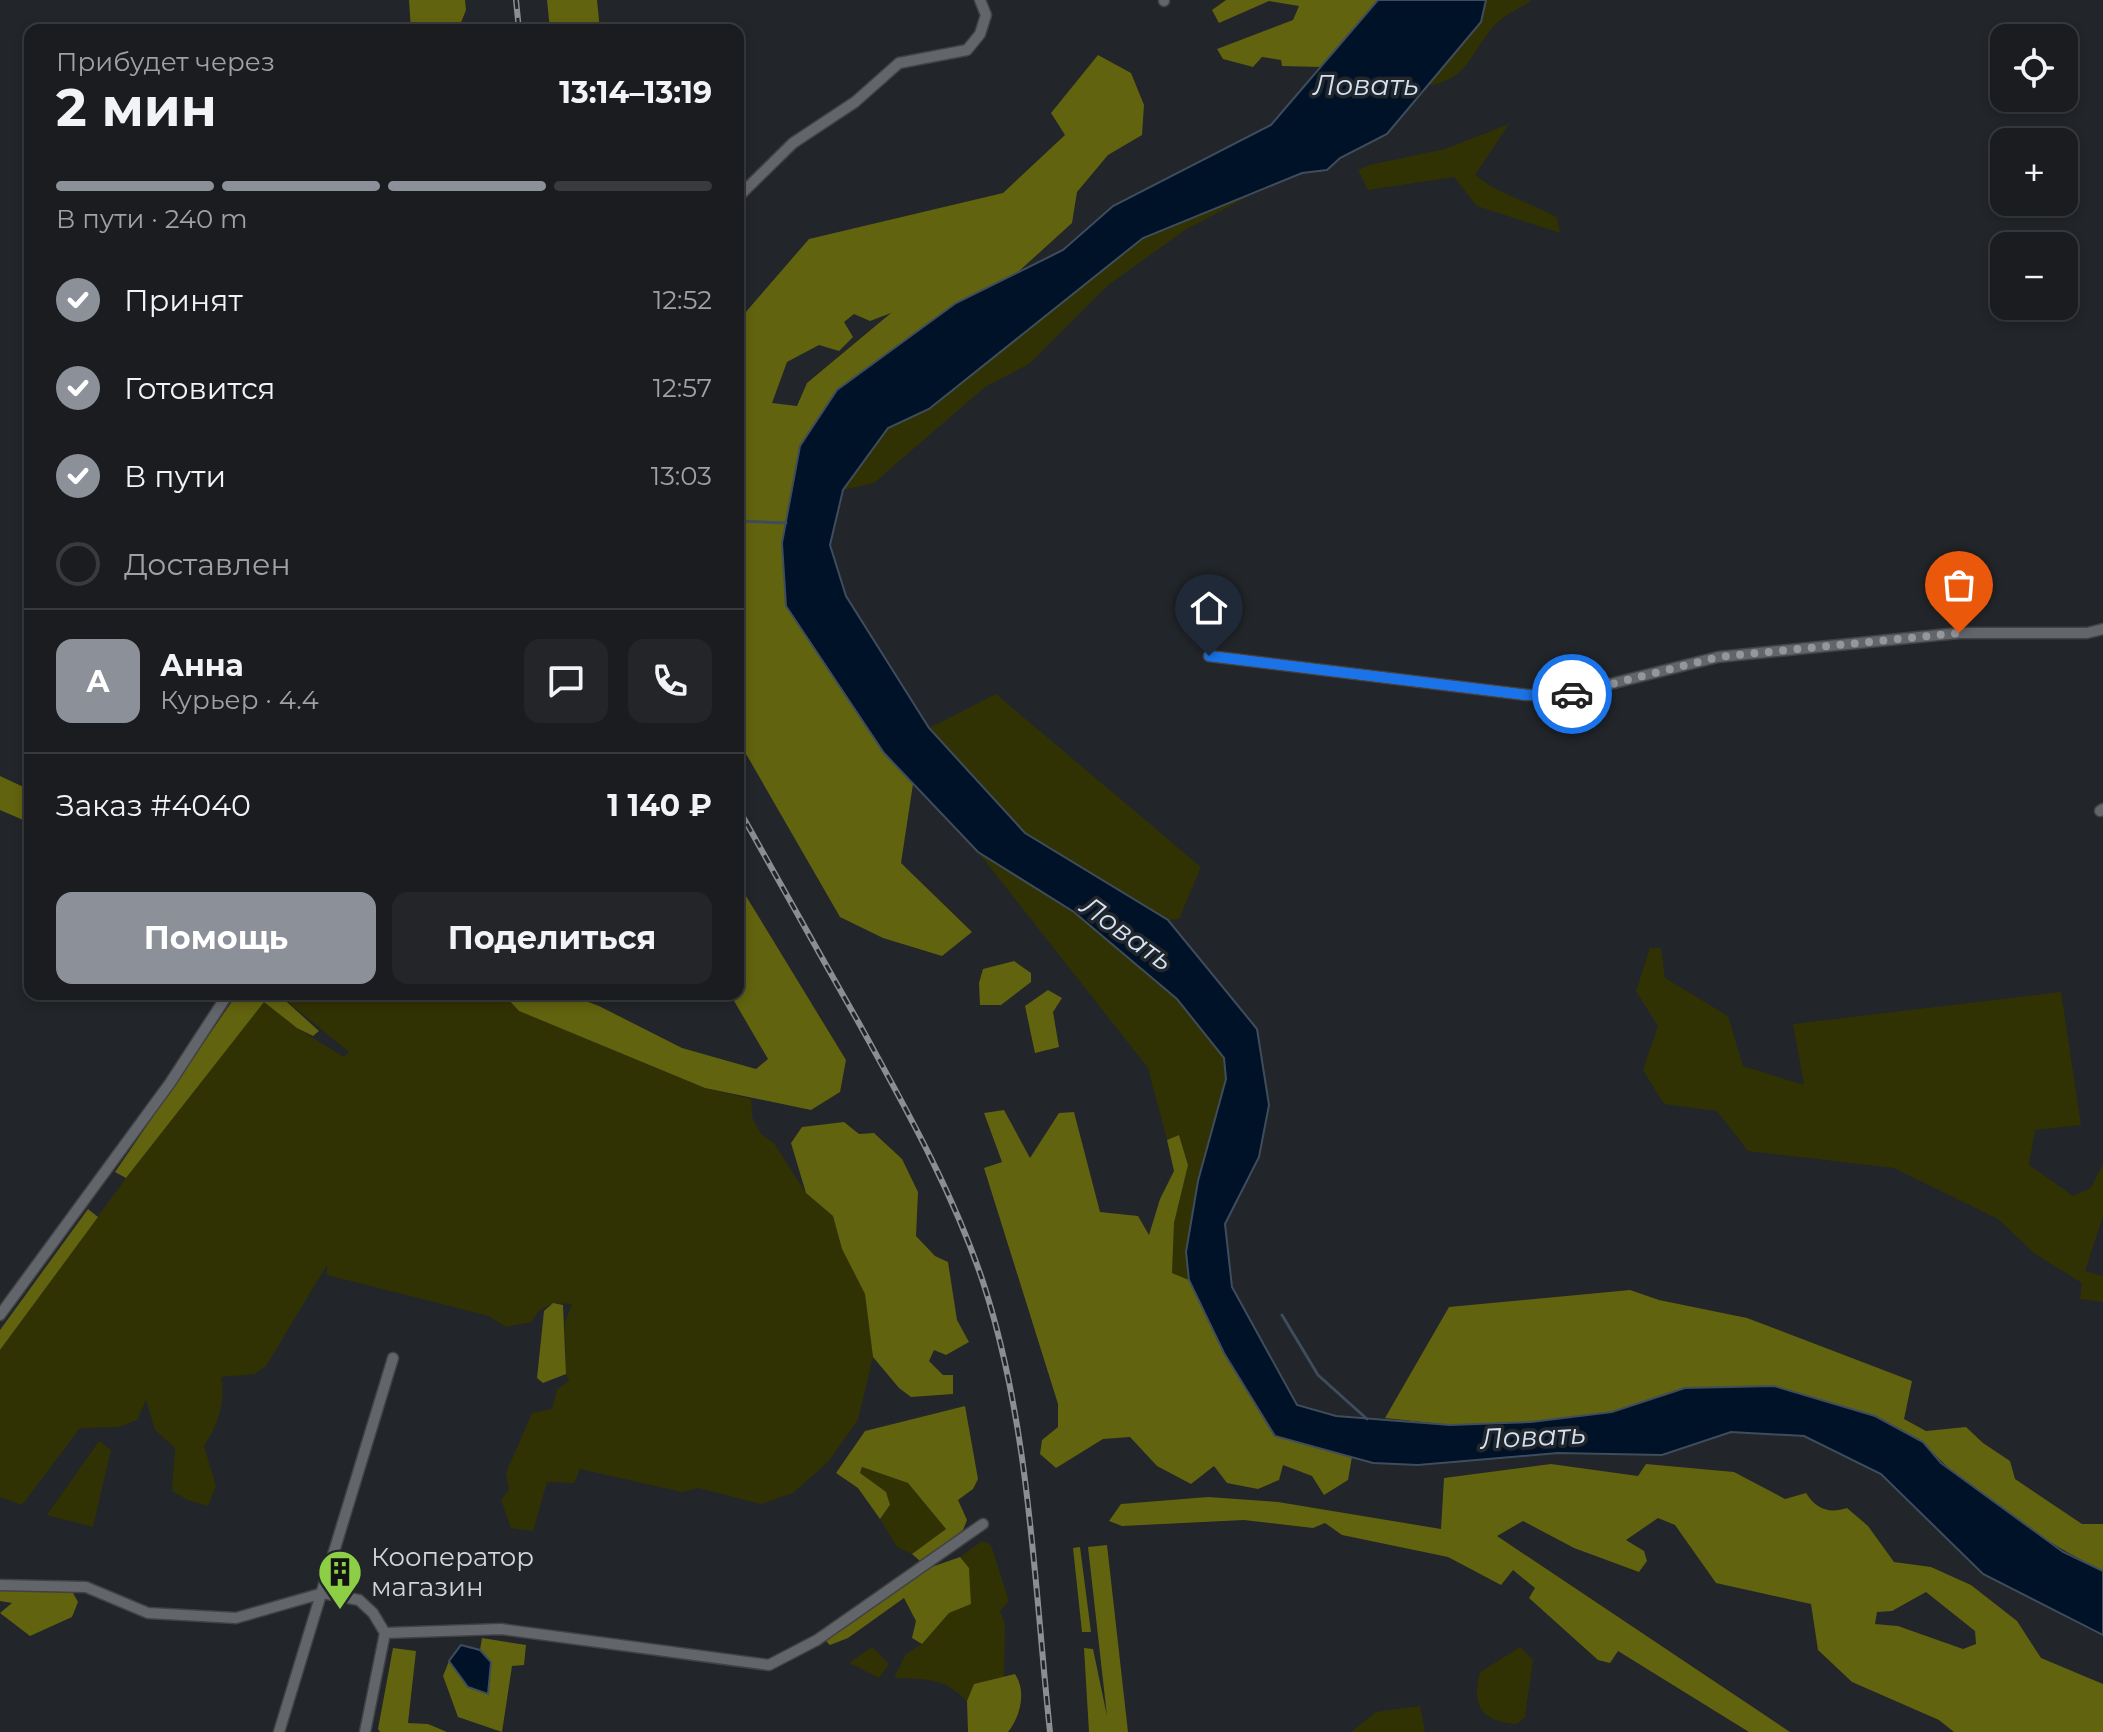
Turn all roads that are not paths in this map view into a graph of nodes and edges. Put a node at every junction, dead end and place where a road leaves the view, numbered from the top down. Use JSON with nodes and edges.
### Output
{"nodes":[{"id":1,"x":980,"y":0,"type":"edge"},
{"id":2,"x":744,"y":191,"type":"edge"},
{"id":3,"x":2103,"y":629,"type":"edge"},
{"id":4,"x":1209,"y":656,"type":"dead end"},
{"id":5,"x":224,"y":1000,"type":"edge"},
{"id":6,"x":0,"y":1315,"type":"edge"},
{"id":7,"x":393,"y":1358,"type":"dead end"},
{"id":8,"x":983,"y":1524,"type":"dead end"},
{"id":9,"x":0,"y":1585,"type":"edge"},
{"id":10,"x":323,"y":1593,"type":"junction"},
{"id":11,"x":385,"y":1633,"type":"junction"},
{"id":12,"x":279,"y":1732,"type":"edge"},
{"id":13,"x":365,"y":1732,"type":"edge"}],
"edges":[{"from":1,"to":2,"type":"street"},
{"from":3,"to":4,"type":"street"},
{"from":5,"to":6,"type":"street"},
{"from":7,"to":10,"type":"street"},
{"from":8,"to":11,"type":"street"},
{"from":9,"to":10,"type":"street"},
{"from":10,"to":11,"type":"street"},
{"from":10,"to":12,"type":"street"},
{"from":11,"to":13,"type":"street"}]}
